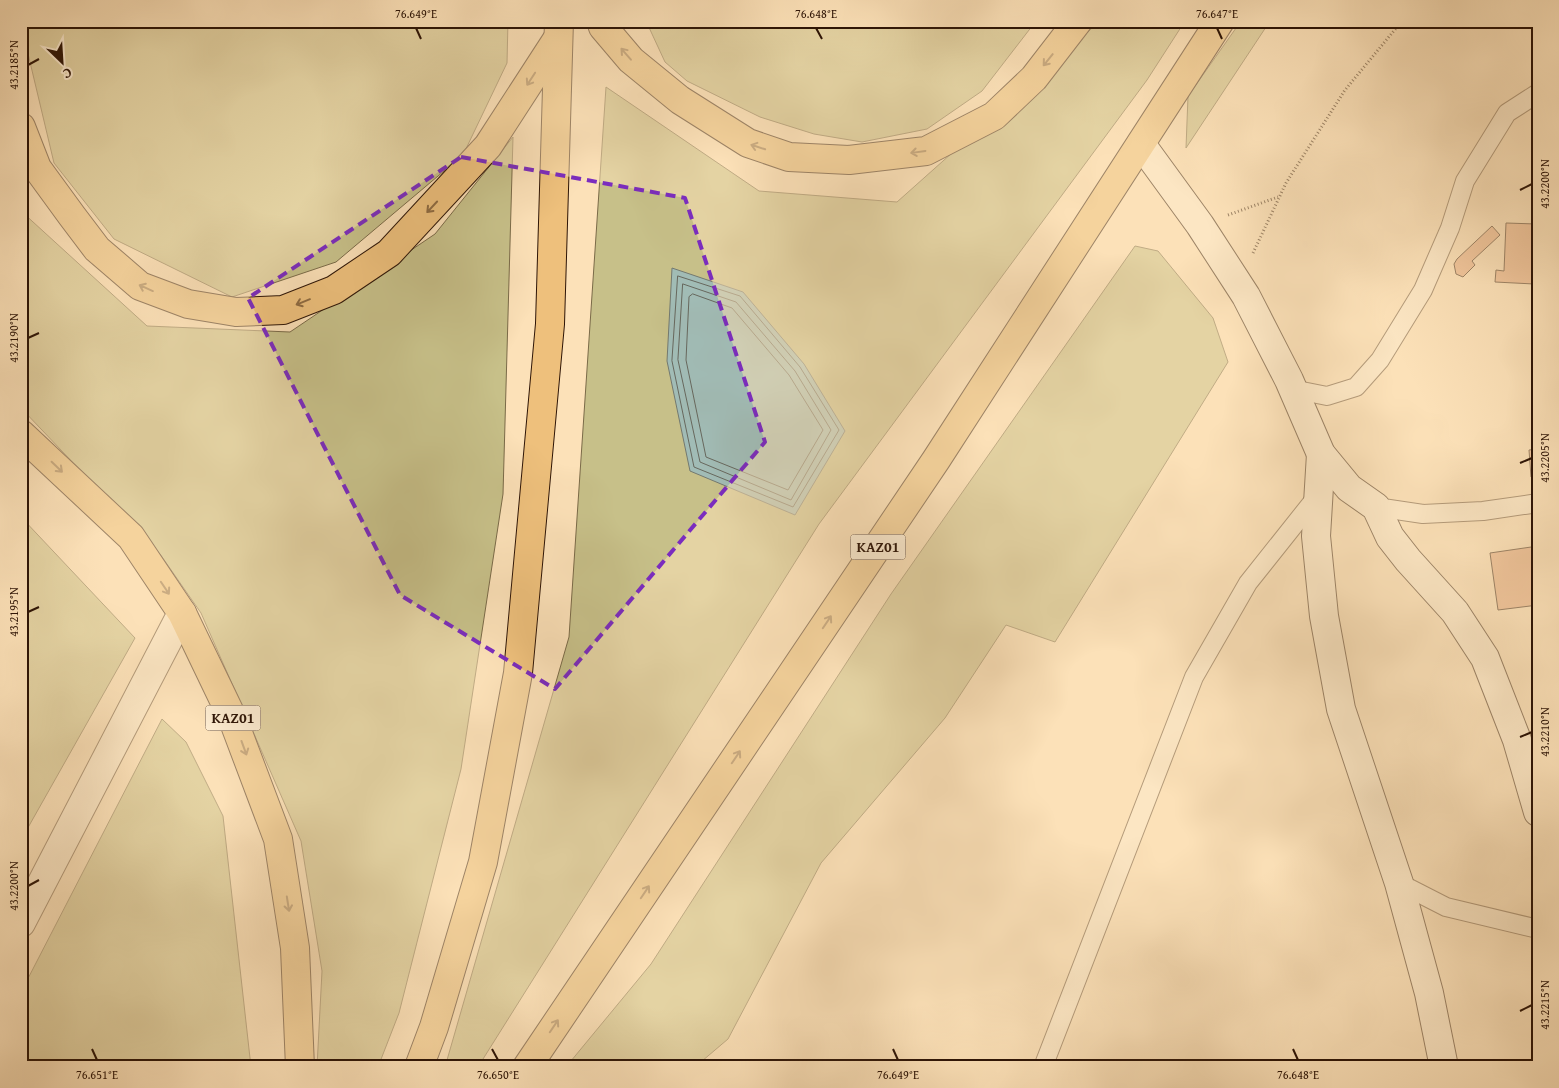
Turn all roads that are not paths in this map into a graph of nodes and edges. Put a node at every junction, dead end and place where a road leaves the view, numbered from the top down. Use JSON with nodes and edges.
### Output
{"nodes":[{"id":1,"x":601,"y":21,"type":"edge"},
{"id":2,"x":1078,"y":21,"type":"edge"},
{"id":3,"x":1220,"y":21,"type":"edge"},
{"id":4,"x":558,"y":30,"type":"edge"},
{"id":5,"x":1538,"y":93,"type":"edge"},
{"id":6,"x":21,"y":127,"type":"edge"},
{"id":7,"x":1140,"y":144,"type":"junction"},
{"id":8,"x":1292,"y":388,"type":"junction"},
{"id":9,"x":21,"y":434,"type":"edge"},
{"id":10,"x":1321,"y":454,"type":"junction"},
{"id":11,"x":1319,"y":494,"type":"junction"},
{"id":12,"x":1538,"y":503,"type":"edge"},
{"id":13,"x":1376,"y":507,"type":"junction"},
{"id":14,"x":182,"y":613,"type":"junction"},
{"id":15,"x":1538,"y":812,"type":"edge"},
{"id":16,"x":1399,"y":883,"type":"junction"},
{"id":17,"x":21,"y":923,"type":"edge"},
{"id":18,"x":1538,"y":929,"type":"edge"},
{"id":19,"x":300,"y":1067,"type":"edge"},
{"id":20,"x":418,"y":1067,"type":"edge"},
{"id":21,"x":527,"y":1067,"type":"edge"},
{"id":22,"x":1043,"y":1067,"type":"edge"},
{"id":23,"x":1444,"y":1067,"type":"edge"}],
"edges":[{"from":2,"to":1,"type":"highway","one_way":true},
{"from":3,"to":7,"type":"highway","number":"KАZ01"},
{"from":4,"to":6,"type":"highway","one_way":true},
{"from":4,"to":20,"type":"highway"},
{"from":5,"to":8,"type":"lane"},
{"from":7,"to":8,"type":"street"},
{"from":21,"to":7,"type":"highway","number":"KАZ01","one_way":true},
{"from":8,"to":10,"type":"street"},
{"from":9,"to":14,"type":"highway","number":"KАZ01","one_way":true},
{"from":10,"to":11,"type":"street"},
{"from":10,"to":13,"type":"street"},
{"from":11,"to":16,"type":"street"},
{"from":11,"to":22,"type":"lane"},
{"from":12,"to":13,"type":"lane"},
{"from":13,"to":15,"type":"street"},
{"from":14,"to":17,"type":"street"},
{"from":14,"to":19,"type":"highway","number":"KАZ01","one_way":true},
{"from":16,"to":18,"type":"lane"},
{"from":16,"to":23,"type":"street"}]}
